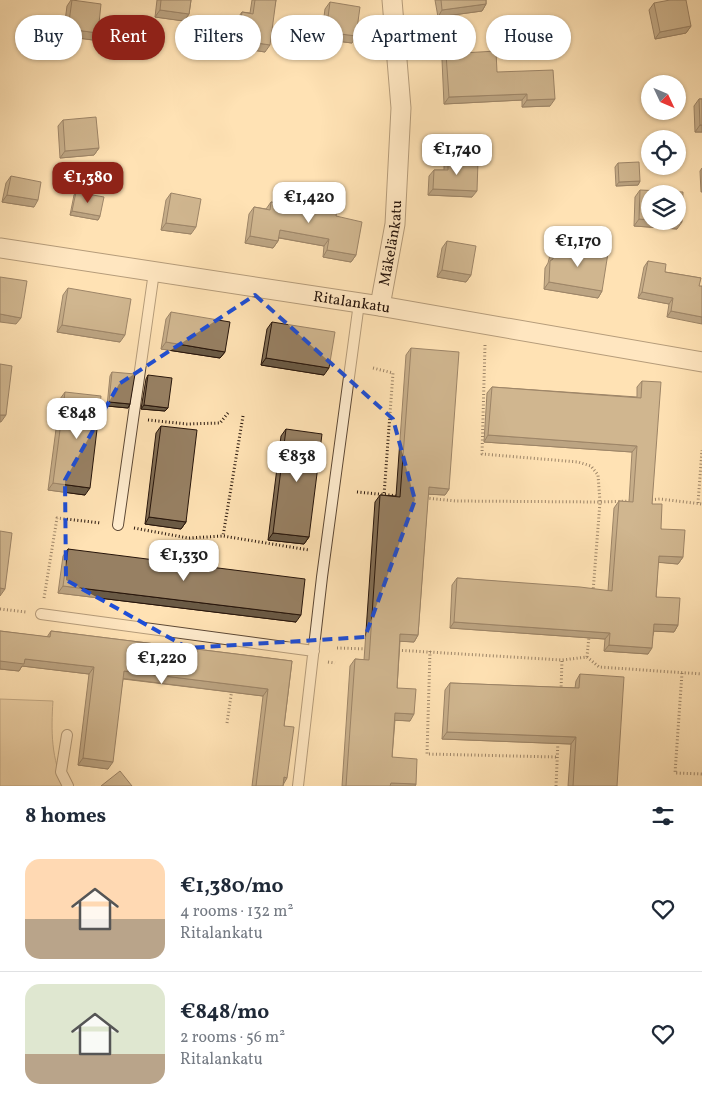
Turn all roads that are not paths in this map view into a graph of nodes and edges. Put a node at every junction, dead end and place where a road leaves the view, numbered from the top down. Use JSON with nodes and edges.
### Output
{"nodes":[{"id":1,"x":392,"y":0,"type":"edge"},
{"id":2,"x":0,"y":248,"type":"edge"},
{"id":3,"x":154,"y":272,"type":"junction"},
{"id":4,"x":359,"y":302,"type":"junction"},
{"id":5,"x":380,"y":306,"type":"junction"},
{"id":6,"x":702,"y":362,"type":"edge"},
{"id":7,"x":118,"y":525,"type":"road end"},
{"id":8,"x":41,"y":614,"type":"road end"},
{"id":9,"x":314,"y":651,"type":"junction"},
{"id":10,"x":67,"y":735,"type":"dead end"},
{"id":11,"x":68,"y":786,"type":"edge"},
{"id":12,"x":298,"y":786,"type":"edge"}],
"edges":[{"from":1,"to":5,"type":"street","name":"Mäkelänkatu"},
{"from":2,"to":3,"type":"street","name":"Ritalankatu"},
{"from":3,"to":4,"type":"street","name":"Ritalankatu"},
{"from":3,"to":7,"type":"lane"},
{"from":4,"to":5,"type":"street","name":"Ritalankatu"},
{"from":4,"to":9,"type":"lane"},
{"from":5,"to":6,"type":"street","name":"Ritalankatu"},
{"from":8,"to":9,"type":"lane"},
{"from":9,"to":12,"type":"lane"},
{"from":10,"to":11,"type":"lane"}]}
